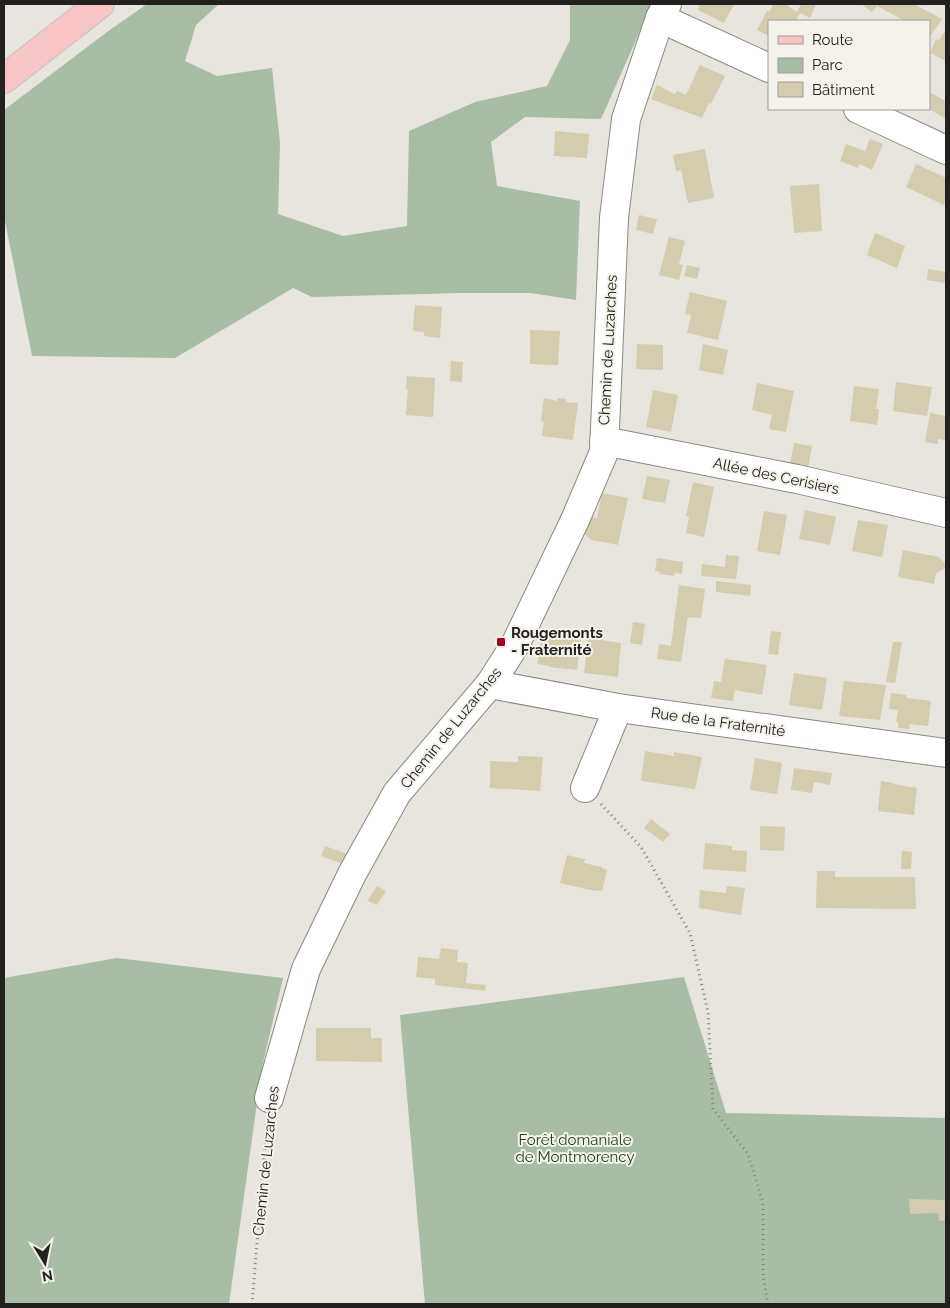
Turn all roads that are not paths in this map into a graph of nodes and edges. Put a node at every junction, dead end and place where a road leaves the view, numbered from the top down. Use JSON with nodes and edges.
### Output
{"nodes":[{"id":1,"x":100,"y":4,"type":"edge"},
{"id":2,"x":663,"y":11,"type":"edge"},
{"id":3,"x":768,"y":67,"type":"edge"},
{"id":4,"x":4,"y":79,"type":"edge"},
{"id":5,"x":860,"y":110,"type":"edge"},
{"id":6,"x":946,"y":150,"type":"edge"},
{"id":7,"x":604,"y":441,"type":"junction"},
{"id":8,"x":946,"y":513,"type":"edge"},
{"id":9,"x":490,"y":684,"type":"junction"},
{"id":10,"x":618,"y":708,"type":"junction"},
{"id":11,"x":946,"y":753,"type":"edge"},
{"id":12,"x":585,"y":788,"type":"road end"},
{"id":13,"x":270,"y":1098,"type":"road end"}],
"edges":[{"from":1,"to":4,"type":"main road"},
{"from":2,"to":3,"type":"street"},
{"from":2,"to":7,"type":"street","name":"Chemin de Luzarches"},
{"from":5,"to":6,"type":"street"},
{"from":7,"to":8,"type":"street","name":"Allée des Cerisiers"},
{"from":7,"to":9,"type":"street","name":"Chemin de Luzarches"},
{"from":9,"to":10,"type":"street","name":"Rue de la Fraternité"},
{"from":9,"to":13,"type":"street","name":"Chemin de Luzarches"},
{"from":10,"to":11,"type":"street","name":"Rue de la Fraternité"},
{"from":10,"to":12,"type":"street"}]}
